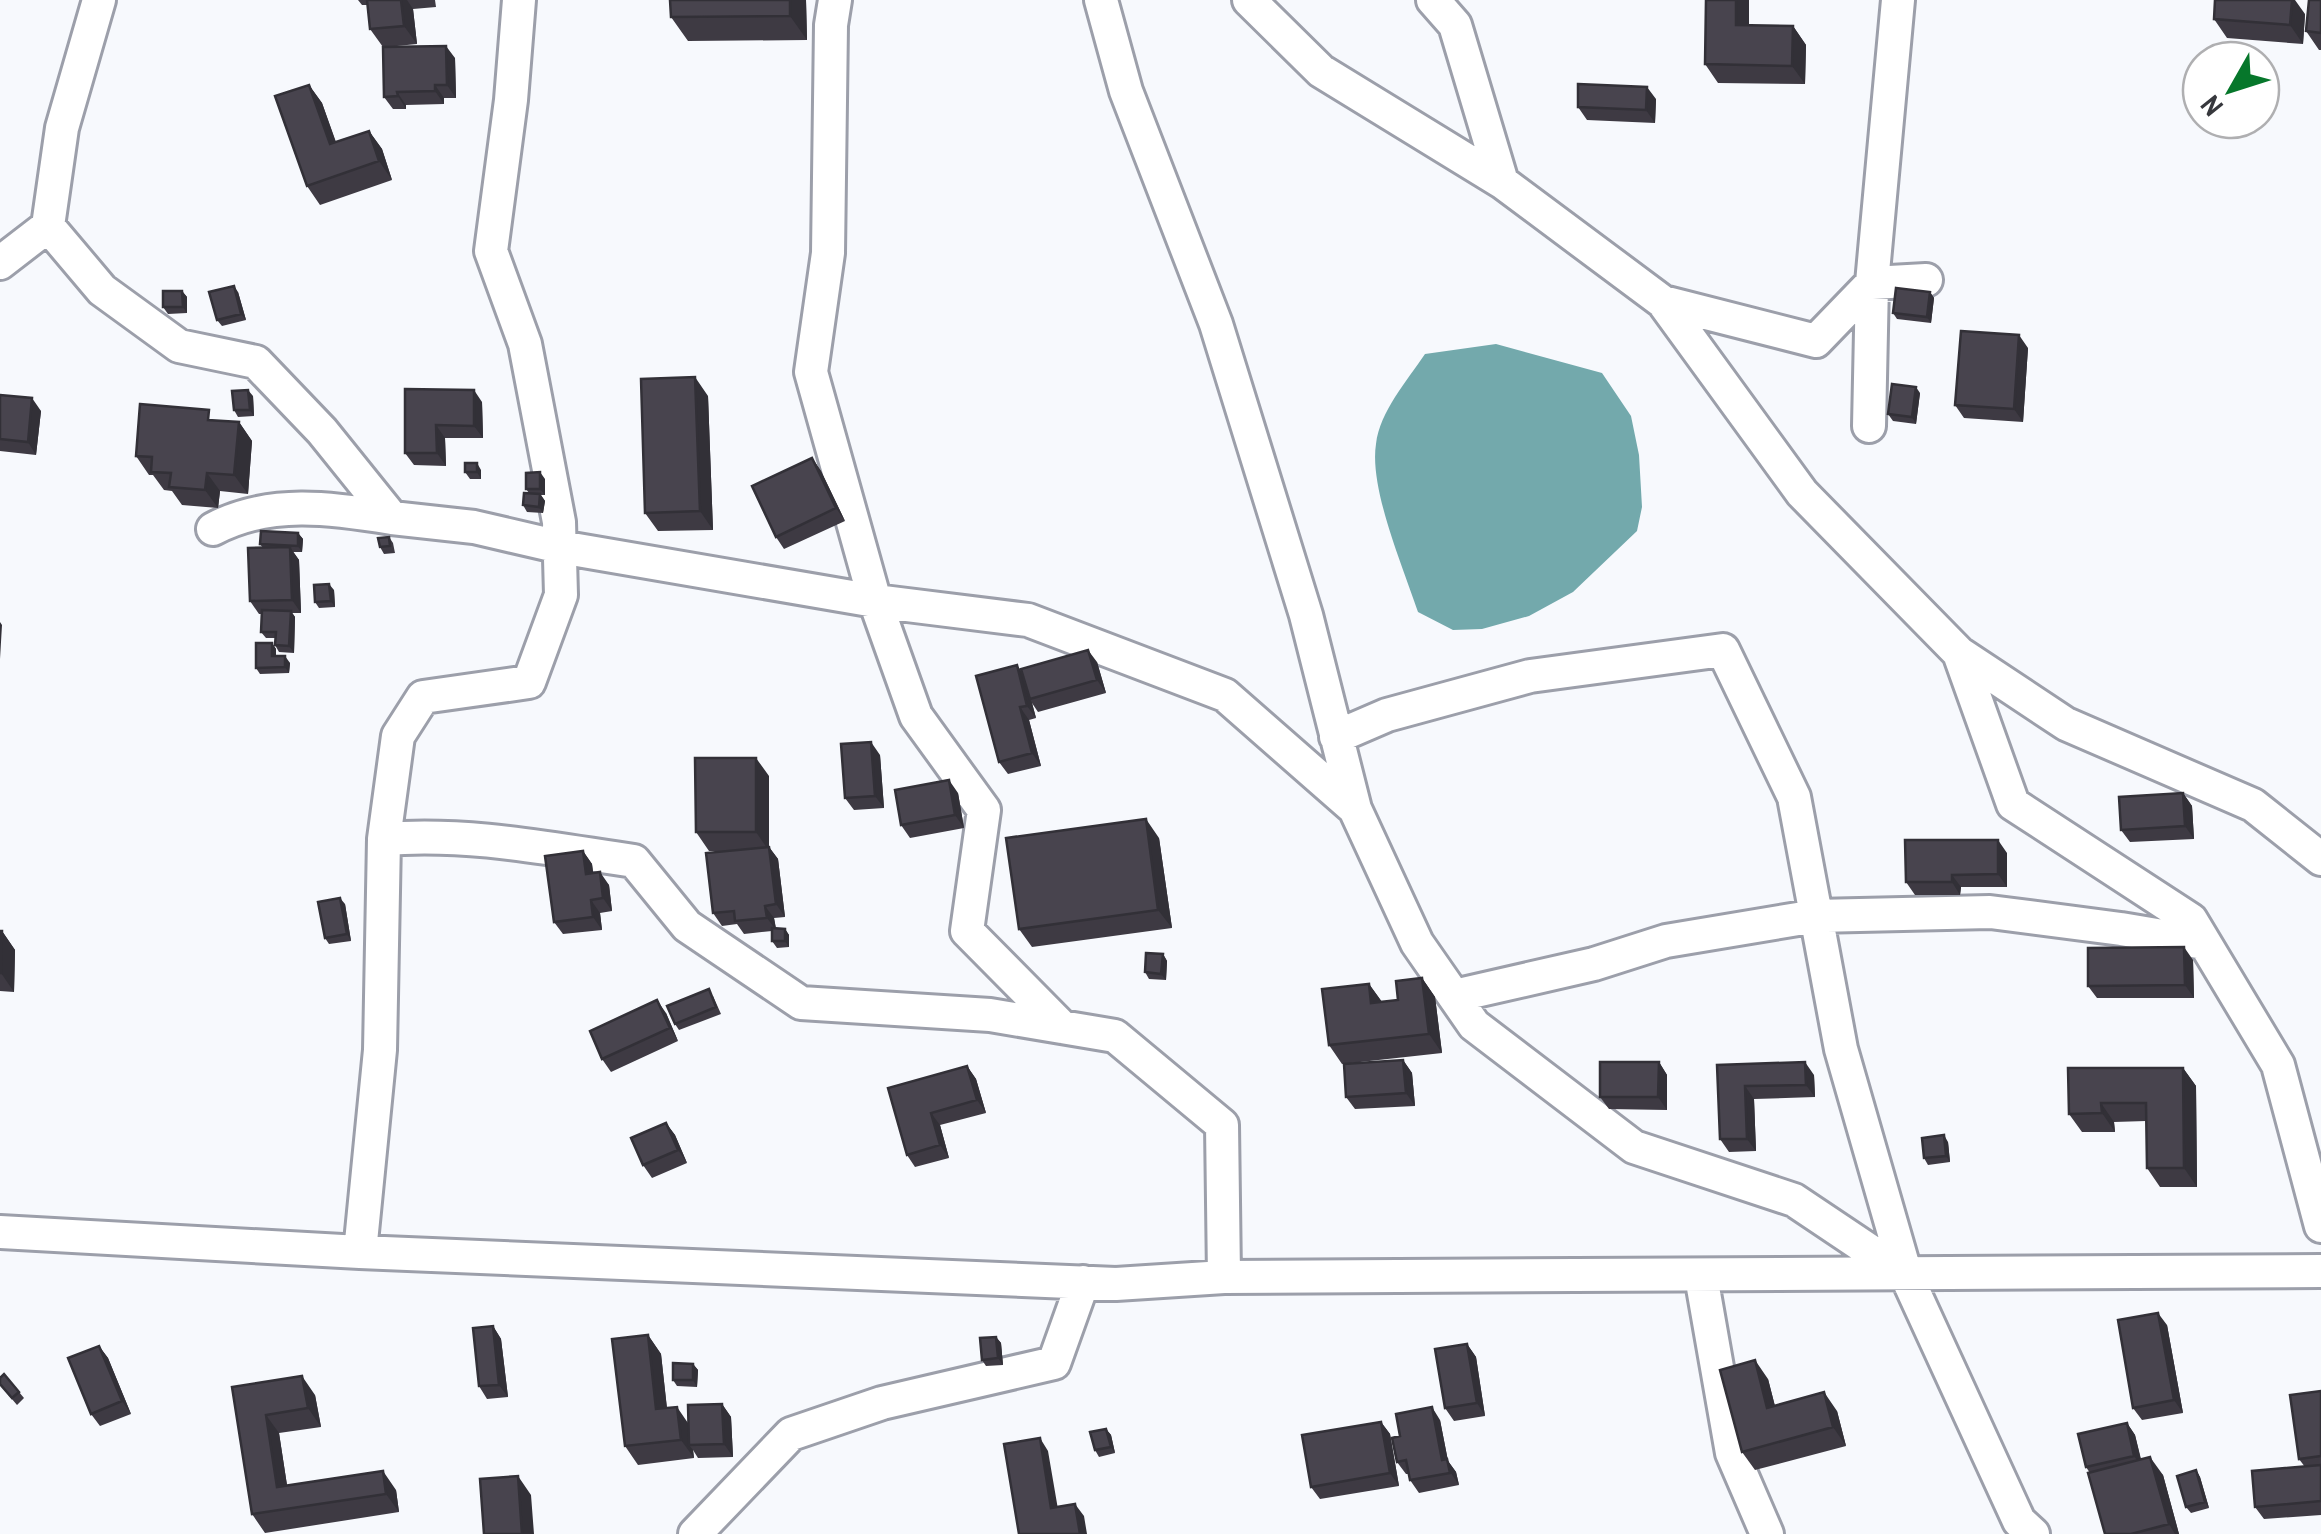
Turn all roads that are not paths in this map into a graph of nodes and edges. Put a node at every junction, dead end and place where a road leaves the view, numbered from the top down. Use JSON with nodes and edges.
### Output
{"nodes":[{"id":1,"x":99,"y":0,"type":"edge"},
{"id":2,"x":520,"y":0,"type":"edge"},
{"id":3,"x":836,"y":0,"type":"edge"},
{"id":4,"x":1100,"y":0,"type":"edge"},
{"id":5,"x":1249,"y":0,"type":"edge"},
{"id":6,"x":1434,"y":0,"type":"edge"},
{"id":7,"x":1898,"y":0,"type":"edge"},
{"id":8,"x":1502,"y":182,"type":"junction"},
{"id":9,"x":48,"y":226,"type":"junction"},
{"id":10,"x":0,"y":263,"type":"edge"},
{"id":11,"x":1926,"y":280,"type":"dead end"},
{"id":12,"x":1872,"y":283,"type":"junction"},
{"id":13,"x":1664,"y":302,"type":"junction"},
{"id":14,"x":1869,"y":426,"type":"dead end"},
{"id":15,"x":392,"y":518,"type":"junction"},
{"id":16,"x":213,"y":529,"type":"dead end"},
{"id":17,"x":560,"y":547,"type":"junction"},
{"id":18,"x":875,"y":601,"type":"junction"},
{"id":19,"x":1959,"y":652,"type":"junction"},
{"id":20,"x":1336,"y":737,"type":"junction"},
{"id":21,"x":1354,"y":809,"type":"junction"},
{"id":22,"x":384,"y":839,"type":"junction"},
{"id":23,"x":2321,"y":859,"type":"edge"},
{"id":24,"x":1816,"y":916,"type":"junction"},
{"id":25,"x":2204,"y":943,"type":"junction"},
{"id":26,"x":1454,"y":996,"type":"junction"},
{"id":27,"x":1062,"y":1027,"type":"junction"},
{"id":28,"x":2321,"y":1226,"type":"edge"},
{"id":29,"x":0,"y":1232,"type":"edge"},
{"id":30,"x":360,"y":1252,"type":"junction"},
{"id":31,"x":2321,"y":1271,"type":"edge"},
{"id":32,"x":1906,"y":1275,"type":"junction"},
{"id":33,"x":1701,"y":1276,"type":"junction"},
{"id":34,"x":1224,"y":1277,"type":"junction"},
{"id":35,"x":1083,"y":1282,"type":"junction"},
{"id":36,"x":695,"y":1534,"type":"edge"},
{"id":37,"x":1768,"y":1534,"type":"edge"},
{"id":38,"x":2033,"y":1534,"type":"edge"}],
"edges":[{"from":1,"to":9,"type":"street"},
{"from":2,"to":17,"type":"street"},
{"from":3,"to":18,"type":"street"},
{"from":4,"to":20,"type":"street"},
{"from":5,"to":8,"type":"street"},
{"from":6,"to":8,"type":"street"},
{"from":7,"to":12,"type":"street"},
{"from":8,"to":13,"type":"street"},
{"from":9,"to":10,"type":"street"},
{"from":9,"to":15,"type":"street"},
{"from":11,"to":12,"type":"street"},
{"from":12,"to":13,"type":"street"},
{"from":12,"to":14,"type":"street"},
{"from":13,"to":19,"type":"street"},
{"from":15,"to":16,"type":"street"},
{"from":15,"to":17,"type":"street"},
{"from":17,"to":18,"type":"street"},
{"from":17,"to":22,"type":"street"},
{"from":18,"to":21,"type":"street"},
{"from":18,"to":27,"type":"street"},
{"from":19,"to":23,"type":"street"},
{"from":19,"to":25,"type":"street"},
{"from":20,"to":21,"type":"street"},
{"from":20,"to":24,"type":"street"},
{"from":21,"to":26,"type":"street"},
{"from":22,"to":27,"type":"street"},
{"from":22,"to":30,"type":"street"},
{"from":24,"to":25,"type":"street"},
{"from":24,"to":26,"type":"street"},
{"from":24,"to":32,"type":"street"},
{"from":25,"to":28,"type":"street"},
{"from":26,"to":32,"type":"street"},
{"from":27,"to":34,"type":"street"},
{"from":29,"to":30,"type":"street"},
{"from":30,"to":35,"type":"street"},
{"from":31,"to":32,"type":"street"},
{"from":32,"to":33,"type":"street"},
{"from":32,"to":38,"type":"street"},
{"from":33,"to":34,"type":"street"},
{"from":33,"to":37,"type":"street"},
{"from":34,"to":35,"type":"street"},
{"from":35,"to":36,"type":"street"}]}
